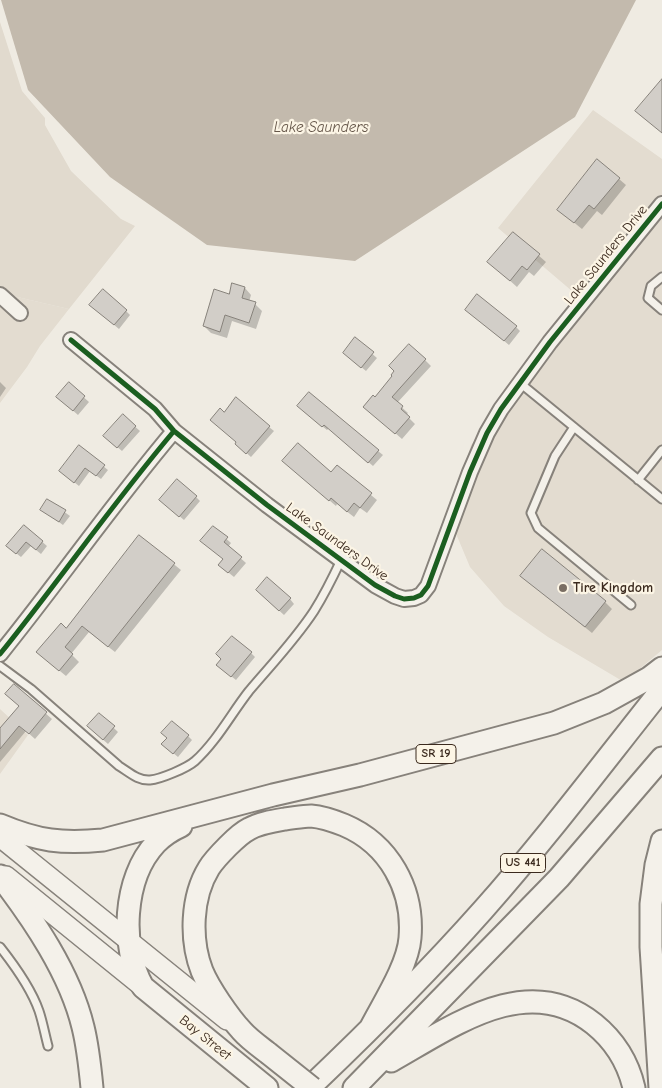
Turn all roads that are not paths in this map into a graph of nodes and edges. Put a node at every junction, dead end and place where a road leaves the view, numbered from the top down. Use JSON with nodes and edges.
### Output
{"nodes":[{"id":1,"x":662,"y":204,"type":"edge"},
{"id":2,"x":662,"y":277,"type":"edge"},
{"id":3,"x":0,"y":295,"type":"edge"},
{"id":4,"x":662,"y":310,"type":"edge"},
{"id":5,"x":20,"y":313,"type":"dead end"},
{"id":6,"x":71,"y":340,"type":"dead end"},
{"id":7,"x":520,"y":383,"type":"junction"},
{"id":8,"x":574,"y":428,"type":"junction"},
{"id":9,"x":174,"y":431,"type":"junction"},
{"id":10,"x":662,"y":450,"type":"edge"},
{"id":11,"x":638,"y":480,"type":"junction"},
{"id":12,"x":662,"y":499,"type":"edge"},
{"id":13,"x":341,"y":560,"type":"junction"},
{"id":14,"x":631,"y":605,"type":"dead end"},
{"id":15,"x":0,"y":654,"type":"edge"},
{"id":16,"x":0,"y":666,"type":"edge"},
{"id":17,"x":662,"y":668,"type":"edge"},
{"id":18,"x":662,"y":689,"type":"edge"},
{"id":19,"x":662,"y":758,"type":"edge"},
{"id":20,"x":201,"y":815,"type":"junction"},
{"id":21,"x":0,"y":825,"type":"edge"},
{"id":22,"x":0,"y":837,"type":"edge"},
{"id":23,"x":662,"y":841,"type":"edge"},
{"id":24,"x":0,"y":872,"type":"edge"},
{"id":25,"x":0,"y":876,"type":"edge"},
{"id":26,"x":129,"y":940,"type":"junction"},
{"id":27,"x":0,"y":947,"type":"edge"},
{"id":28,"x":143,"y":987,"type":"junction"},
{"id":29,"x":371,"y":1027,"type":"junction"},
{"id":30,"x":242,"y":1032,"type":"junction"},
{"id":31,"x":48,"y":1046,"type":"dead end"},
{"id":32,"x":361,"y":1081,"type":"edge"},
{"id":33,"x":92,"y":1088,"type":"edge"},
{"id":34,"x":267,"y":1088,"type":"edge"},
{"id":35,"x":310,"y":1088,"type":"edge"},
{"id":36,"x":634,"y":1088,"type":"edge"},
{"id":37,"x":660,"y":1088,"type":"edge"}],
"edges":[{"from":1,"to":7,"type":"street","name":"Lake Saunders Drive"},
{"from":2,"to":4,"type":"lane"},
{"from":3,"to":5,"type":"street"},
{"from":6,"to":9,"type":"street","name":"Lake Saunders Drive"},
{"from":7,"to":8,"type":"lane"},
{"from":7,"to":13,"type":"street","name":"Lake Saunders Drive"},
{"from":8,"to":11,"type":"lane"},
{"from":8,"to":14,"type":"lane"},
{"from":9,"to":13,"type":"street","name":"Lake Saunders Drive"},
{"from":9,"to":15,"type":"street"},
{"from":10,"to":11,"type":"lane"},
{"from":11,"to":12,"type":"lane"},
{"from":13,"to":16,"type":"lane"},
{"from":17,"to":20,"type":"main road","number":"SR 19"},
{"from":18,"to":29,"type":"main road","number":"US 441"},
{"from":19,"to":32,"type":"main road","number":"US 441"},
{"from":20,"to":21,"type":"main road"},
{"from":20,"to":26,"type":"main road","number":"SR 19"},
{"from":22,"to":26,"type":"main road"},
{"from":23,"to":37,"type":"main road"},
{"from":24,"to":28,"type":"main road"},
{"from":25,"to":33,"type":"main road"},
{"from":26,"to":28,"type":"main road","number":"SR 19"},
{"from":26,"to":30,"type":"main road"},
{"from":27,"to":31,"type":"lane"},
{"from":28,"to":34,"type":"main road","name":"Bay Street","number":"SR 19"},
{"from":29,"to":30,"type":"main road","name":"Bay Street"},
{"from":29,"to":35,"type":"main road","number":"US 441"},
{"from":30,"to":35,"type":"main road","name":"Bay Street","bridge":true},
{"from":32,"to":36,"type":"main road"}]}
